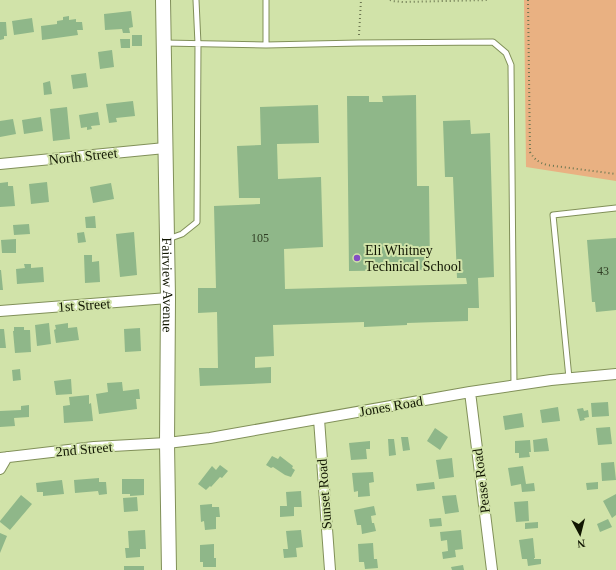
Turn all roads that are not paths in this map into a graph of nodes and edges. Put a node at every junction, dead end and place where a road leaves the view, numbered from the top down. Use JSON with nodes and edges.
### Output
{"nodes":[{"id":1,"x":163,"y":0,"type":"edge"},
{"id":2,"x":196,"y":0,"type":"edge"},
{"id":3,"x":266,"y":0,"type":"edge"},
{"id":4,"x":164,"y":43,"type":"junction"},
{"id":5,"x":198,"y":44,"type":"junction"},
{"id":6,"x":266,"y":45,"type":"junction"},
{"id":7,"x":165,"y":148,"type":"junction"},
{"id":8,"x":0,"y":164,"type":"edge"},
{"id":9,"x":616,"y":208,"type":"edge"},
{"id":10,"x":167,"y":239,"type":"junction"},
{"id":11,"x":168,"y":298,"type":"junction"},
{"id":12,"x":0,"y":311,"type":"edge"},
{"id":13,"x":616,"y":374,"type":"edge"},
{"id":14,"x":569,"y":378,"type":"junction"},
{"id":15,"x":514,"y":386,"type":"junction"},
{"id":16,"x":470,"y":392,"type":"junction"},
{"id":17,"x":319,"y":419,"type":"junction"},
{"id":18,"x":167,"y":443,"type":"junction"},
{"id":19,"x":3,"y":457,"type":"edge"},
{"id":20,"x":0,"y":468,"type":"edge"},
{"id":21,"x":169,"y":570,"type":"edge"},
{"id":22,"x":330,"y":570,"type":"edge"},
{"id":23,"x":492,"y":570,"type":"edge"}],
"edges":[{"from":1,"to":4,"type":"street","name":"Fairview Avenue"},
{"from":2,"to":5,"type":"lane"},
{"from":3,"to":6,"type":"lane"},
{"from":4,"to":5,"type":"lane"},
{"from":4,"to":7,"type":"street","name":"Fairview Avenue"},
{"from":5,"to":6,"type":"lane"},
{"from":5,"to":10,"type":"lane"},
{"from":6,"to":15,"type":"lane"},
{"from":7,"to":8,"type":"street","name":"North Street"},
{"from":7,"to":10,"type":"street","name":"Fairview Avenue"},
{"from":9,"to":14,"type":"lane"},
{"from":10,"to":11,"type":"street","name":"Fairview Avenue"},
{"from":11,"to":12,"type":"street","name":"1st Street"},
{"from":11,"to":18,"type":"street","name":"Fairview Avenue"},
{"from":13,"to":14,"type":"street","name":"Jones Road"},
{"from":14,"to":15,"type":"street","name":"Jones Road"},
{"from":15,"to":16,"type":"street","name":"Jones Road"},
{"from":16,"to":17,"type":"street","name":"Jones Road"},
{"from":16,"to":23,"type":"street","name":"Pease Road"},
{"from":17,"to":18,"type":"street","name":"Jones Road"},
{"from":17,"to":22,"type":"street","name":"Sunset Road"},
{"from":18,"to":19,"type":"street","name":"2nd Street"},
{"from":18,"to":21,"type":"street","name":"Fairview Avenue"},
{"from":19,"to":20,"type":"street"}]}
